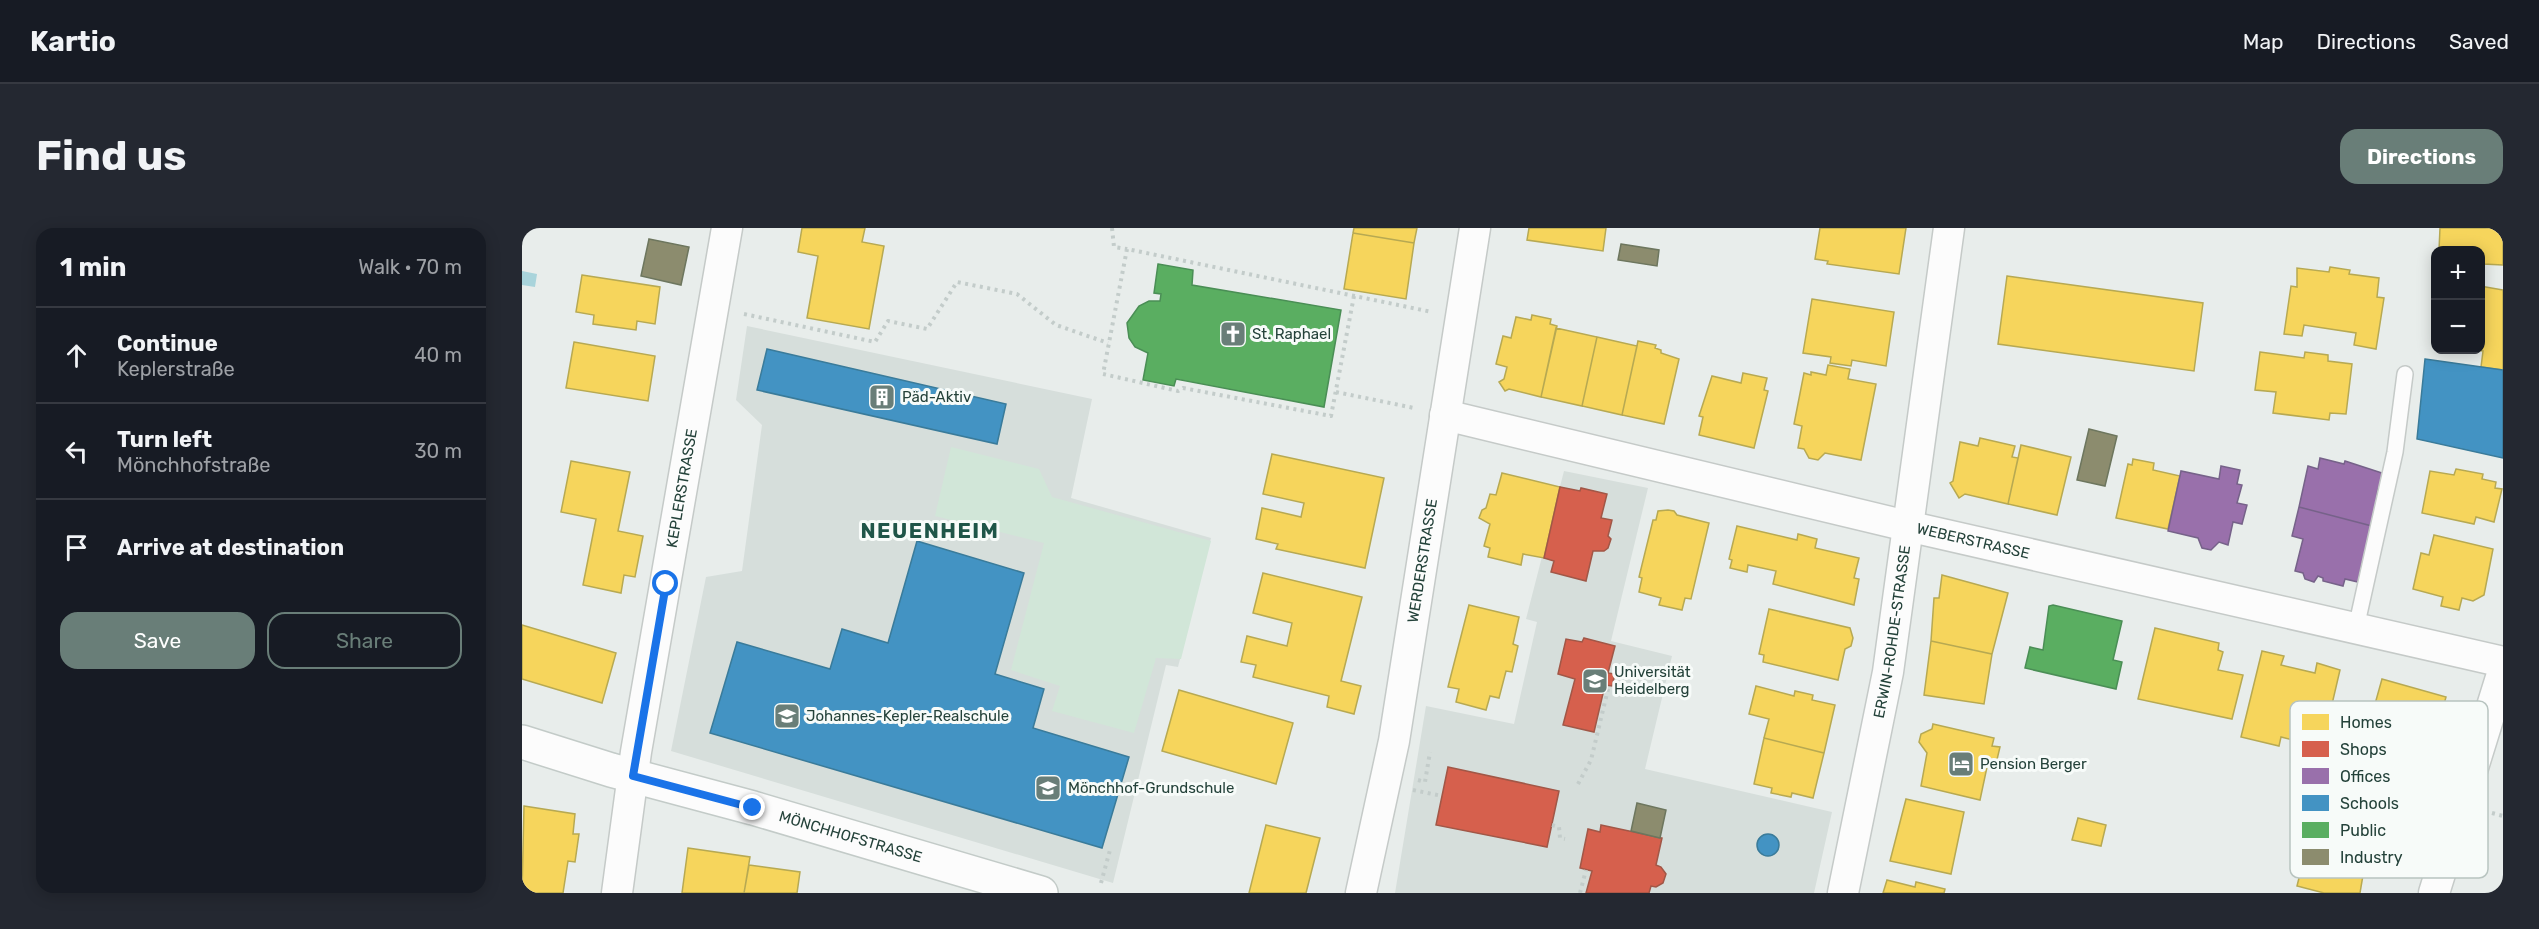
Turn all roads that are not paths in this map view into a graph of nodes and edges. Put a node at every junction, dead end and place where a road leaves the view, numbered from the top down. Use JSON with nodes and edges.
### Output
{"nodes":[{"id":1,"x":727,"y":228,"type":"edge"},
{"id":2,"x":1475,"y":228,"type":"edge"},
{"id":3,"x":1949,"y":228,"type":"edge"},
{"id":4,"x":2405,"y":374,"type":"dead end"},
{"id":5,"x":1434,"y":412,"type":"junction"},
{"id":6,"x":1907,"y":526,"type":"junction"},
{"id":7,"x":2356,"y":628,"type":"junction"},
{"id":8,"x":2503,"y":662,"type":"edge"},
{"id":9,"x":2503,"y":672,"type":"edge"},
{"id":10,"x":2488,"y":720,"type":"edge"},
{"id":11,"x":522,"y":742,"type":"edge"},
{"id":12,"x":633,"y":776,"type":"junction"},
{"id":13,"x":2439,"y":878,"type":"edge"},
{"id":14,"x":985,"y":885,"type":"edge"},
{"id":15,"x":617,"y":893,"type":"edge"},
{"id":16,"x":1041,"y":893,"type":"edge"},
{"id":17,"x":1361,"y":893,"type":"edge"},
{"id":18,"x":1843,"y":893,"type":"edge"},
{"id":19,"x":2434,"y":893,"type":"edge"}],
"edges":[{"from":1,"to":12,"type":"street","name":"KEPLERSTRASSE"},
{"from":2,"to":5,"type":"street","name":"WERDERSTRASSE"},
{"from":3,"to":6,"type":"street","name":"ERWIN-ROHDE-STRASSE"},
{"from":4,"to":7,"type":"lane"},
{"from":5,"to":6,"type":"street","name":"WEBERSTRASSE"},
{"from":5,"to":17,"type":"street","name":"WERDERSTRASSE"},
{"from":6,"to":7,"type":"street","name":"WEBERSTRASSE"},
{"from":6,"to":18,"type":"street","name":"ERWIN-ROHDE-STRASSE"},
{"from":7,"to":8,"type":"street","name":"WEBERSTRASSE"},
{"from":9,"to":10,"type":"street"},
{"from":11,"to":12,"type":"street","name":"MÖNCHHOFSTRASSE"},
{"from":12,"to":14,"type":"street","name":"MÖNCHHOFSTRASSE"},
{"from":12,"to":15,"type":"street","name":"KEPLERSTRASSE"},
{"from":13,"to":19,"type":"street"},
{"from":14,"to":16,"type":"street","name":"MÖNCHHOFSTRASSE"}]}
